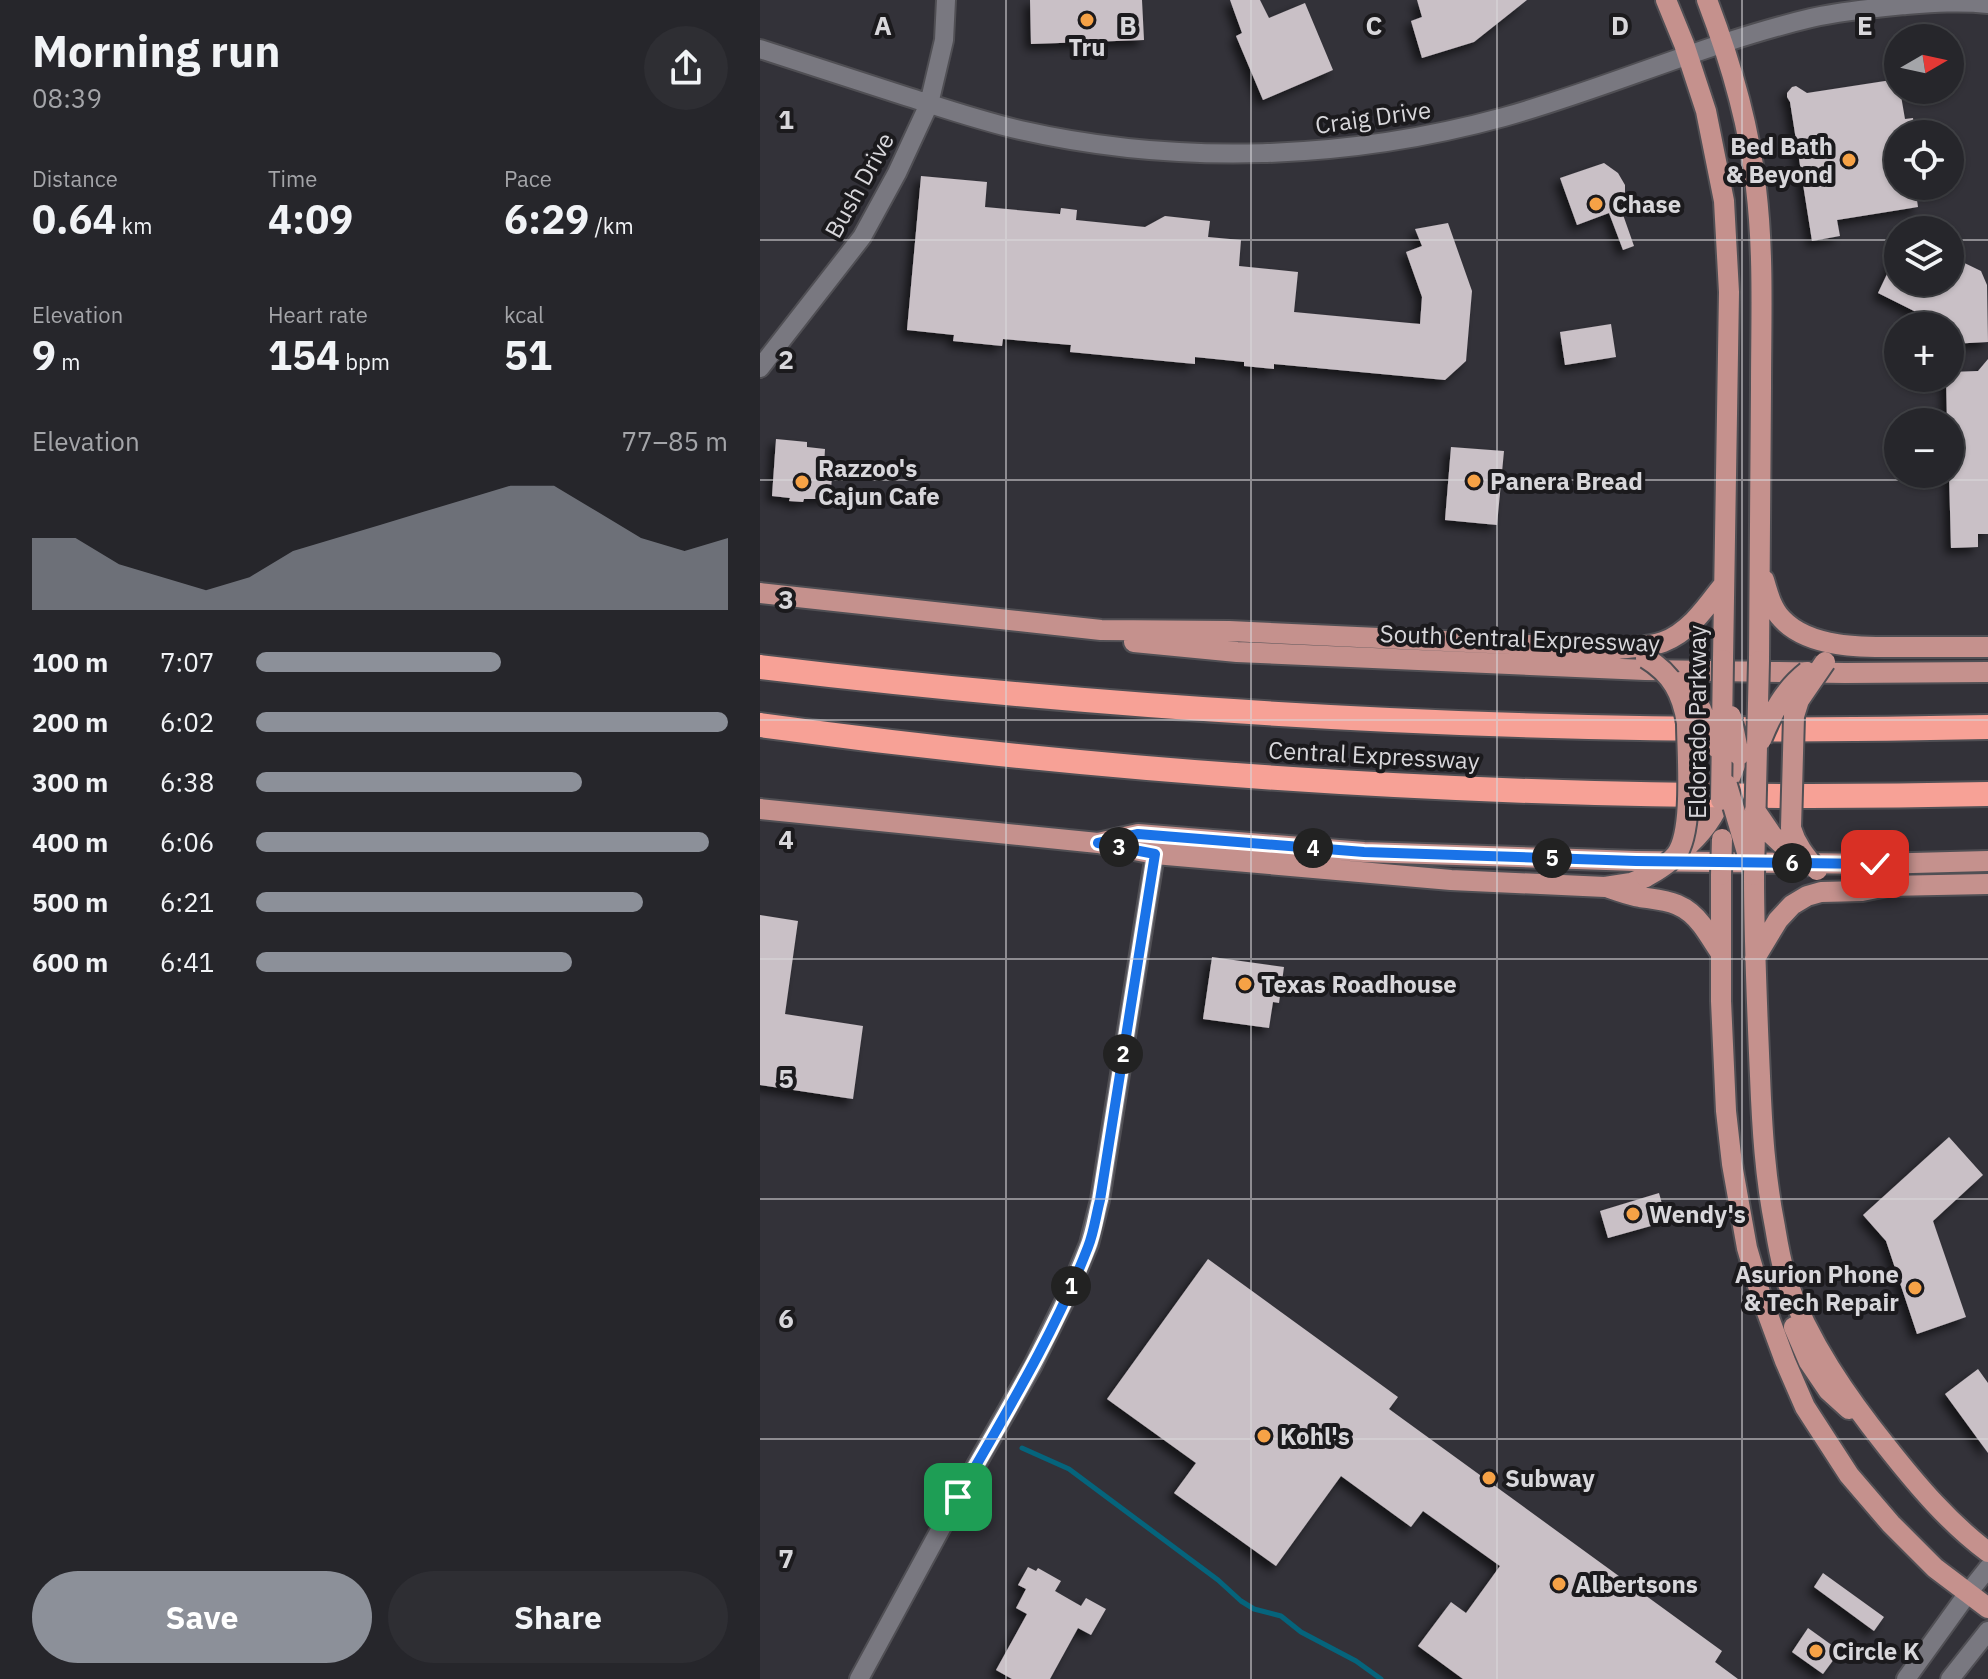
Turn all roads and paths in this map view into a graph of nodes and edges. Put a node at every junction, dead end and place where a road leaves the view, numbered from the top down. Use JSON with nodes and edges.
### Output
{"nodes":[{"id":1,"x":946,"y":0,"type":"edge"},
{"id":2,"x":1666,"y":0,"type":"edge"},
{"id":3,"x":1707,"y":0,"type":"edge"},
{"id":4,"x":1988,"y":4,"type":"edge"},
{"id":5,"x":1722,"y":43,"type":"junction"},
{"id":6,"x":760,"y":49,"type":"edge"},
{"id":7,"x":1688,"y":55,"type":"junction"},
{"id":8,"x":929,"y":104,"type":"junction"},
{"id":9,"x":760,"y":368,"type":"edge"},
{"id":10,"x":1759,"y":560,"type":"junction"},
{"id":11,"x":1724,"y":584,"type":"junction"},
{"id":12,"x":760,"y":593,"type":"edge"},
{"id":13,"x":1101,"y":630,"type":"junction"},
{"id":14,"x":1852,"y":647,"type":"junction"},
{"id":15,"x":1988,"y":647,"type":"edge"},
{"id":16,"x":1618,"y":649,"type":"junction"},
{"id":17,"x":1825,"y":662,"type":"junction"},
{"id":18,"x":760,"y":667,"type":"edge"},
{"id":19,"x":1667,"y":672,"type":"junction"},
{"id":20,"x":1988,"y":672,"type":"edge"},
{"id":21,"x":760,"y":725,"type":"edge"},
{"id":22,"x":1988,"y":727,"type":"edge"},
{"id":23,"x":1735,"y":779,"type":"junction"},
{"id":24,"x":1988,"y":794,"type":"edge"},
{"id":25,"x":760,"y":809,"type":"edge"},
{"id":26,"x":1755,"y":811,"type":"junction"},
{"id":27,"x":1098,"y":843,"type":"junction"},
{"id":28,"x":1155,"y":854,"type":"junction"},
{"id":29,"x":1675,"y":856,"type":"junction"},
{"id":30,"x":1988,"y":861,"type":"edge"},
{"id":31,"x":1822,"y":874,"type":"junction"},
{"id":32,"x":1754,"y":875,"type":"junction"},
{"id":33,"x":1988,"y":884,"type":"edge"},
{"id":34,"x":1887,"y":886,"type":"junction"},
{"id":35,"x":1605,"y":887,"type":"junction"},
{"id":36,"x":1720,"y":952,"type":"junction"},
{"id":37,"x":1755,"y":958,"type":"junction"},
{"id":38,"x":1726,"y":1111,"type":"junction"},
{"id":39,"x":1777,"y":1239,"type":"junction"},
{"id":40,"x":1747,"y":1248,"type":"junction"},
{"id":41,"x":1873,"y":1430,"type":"junction"},
{"id":42,"x":1988,"y":1552,"type":"edge"},
{"id":43,"x":1988,"y":1568,"type":"edge"},
{"id":44,"x":1968,"y":1593,"type":"junction"},
{"id":45,"x":1988,"y":1608,"type":"edge"},
{"id":46,"x":1988,"y":1631,"type":"edge"},
{"id":47,"x":859,"y":1679,"type":"edge"},
{"id":48,"x":1906,"y":1679,"type":"edge"},
{"id":49,"x":1950,"y":1679,"type":"edge"}],
"edges":[{"from":1,"to":8,"type":"street","name":"Bush Drive"},
{"from":2,"to":7,"type":"main road","name":"Eldorado Parkway"},
{"from":3,"to":5,"type":"main road"},
{"from":4,"to":5,"type":"street","name":"Craig Drive"},
{"from":5,"to":7,"type":"street","name":"Craig Drive"},
{"from":5,"to":10,"type":"main road"},
{"from":6,"to":8,"type":"street","name":"Craig Drive"},
{"from":7,"to":8,"type":"street","name":"Craig Drive"},
{"from":7,"to":11,"type":"main road","name":"Eldorado Parkway"},
{"from":8,"to":9,"type":"street","name":"Bush Drive"},
{"from":10,"to":14,"type":"main road"},
{"from":10,"to":23,"type":"main road","bridge":true},
{"from":11,"to":16,"type":"main road"},
{"from":11,"to":23,"type":"main road","name":"Eldorado Parkway","bridge":true},
{"from":12,"to":13,"type":"main road","name":"South Central Expressway"},
{"from":13,"to":16,"type":"main road","name":"South Central Expressway"},
{"from":13,"to":20,"type":"main road","name":"South Central Expressway"},
{"from":14,"to":15,"type":"main road"},
{"from":14,"to":17,"type":"main road"},
{"from":16,"to":19,"type":"main road","bridge":true},
{"from":17,"to":23,"type":"main road","bridge":true},
{"from":17,"to":31,"type":"main road","bridge":true},
{"from":18,"to":22,"type":"highway","name":"Central Expressway"},
{"from":19,"to":23,"type":"main road","bridge":true},
{"from":19,"to":29,"type":"main road","bridge":true},
{"from":21,"to":24,"type":"highway","name":"Central Expressway"},
{"from":23,"to":26,"type":"main road","bridge":true},
{"from":23,"to":29,"type":"main road","bridge":true},
{"from":23,"to":32,"type":"main road","bridge":true},
{"from":23,"to":36,"type":"main road","name":"Eldorado Parkway","bridge":true},
{"from":25,"to":27,"type":"main road"},
{"from":26,"to":31,"type":"main road","bridge":true},
{"from":26,"to":32,"type":"main road","bridge":true},
{"from":27,"to":28,"type":"main road"},
{"from":27,"to":30,"type":"main road"},
{"from":28,"to":35,"type":"main road"},
{"from":28,"to":47,"type":"street"},
{"from":29,"to":35,"type":"main road","bridge":true},
{"from":31,"to":34,"type":"main road"},
{"from":32,"to":37,"type":"main road"},
{"from":33,"to":34,"type":"main road"},
{"from":34,"to":37,"type":"main road"},
{"from":35,"to":36,"type":"main road"},
{"from":36,"to":38,"type":"main road","name":"Eldorado Parkway"},
{"from":37,"to":39,"type":"main road"},
{"from":38,"to":39,"type":"main road"},
{"from":38,"to":40,"type":"main road","name":"Eldorado Parkway"},
{"from":39,"to":41,"type":"main road"},
{"from":40,"to":41,"type":"main road"},
{"from":40,"to":44,"type":"main road","name":"Eldorado Parkway"},
{"from":41,"to":42,"type":"main road"},
{"from":43,"to":44,"type":"street"},
{"from":44,"to":45,"type":"main road","name":"Eldorado Parkway"},
{"from":44,"to":48,"type":"street"},
{"from":46,"to":49,"type":"street"}]}
